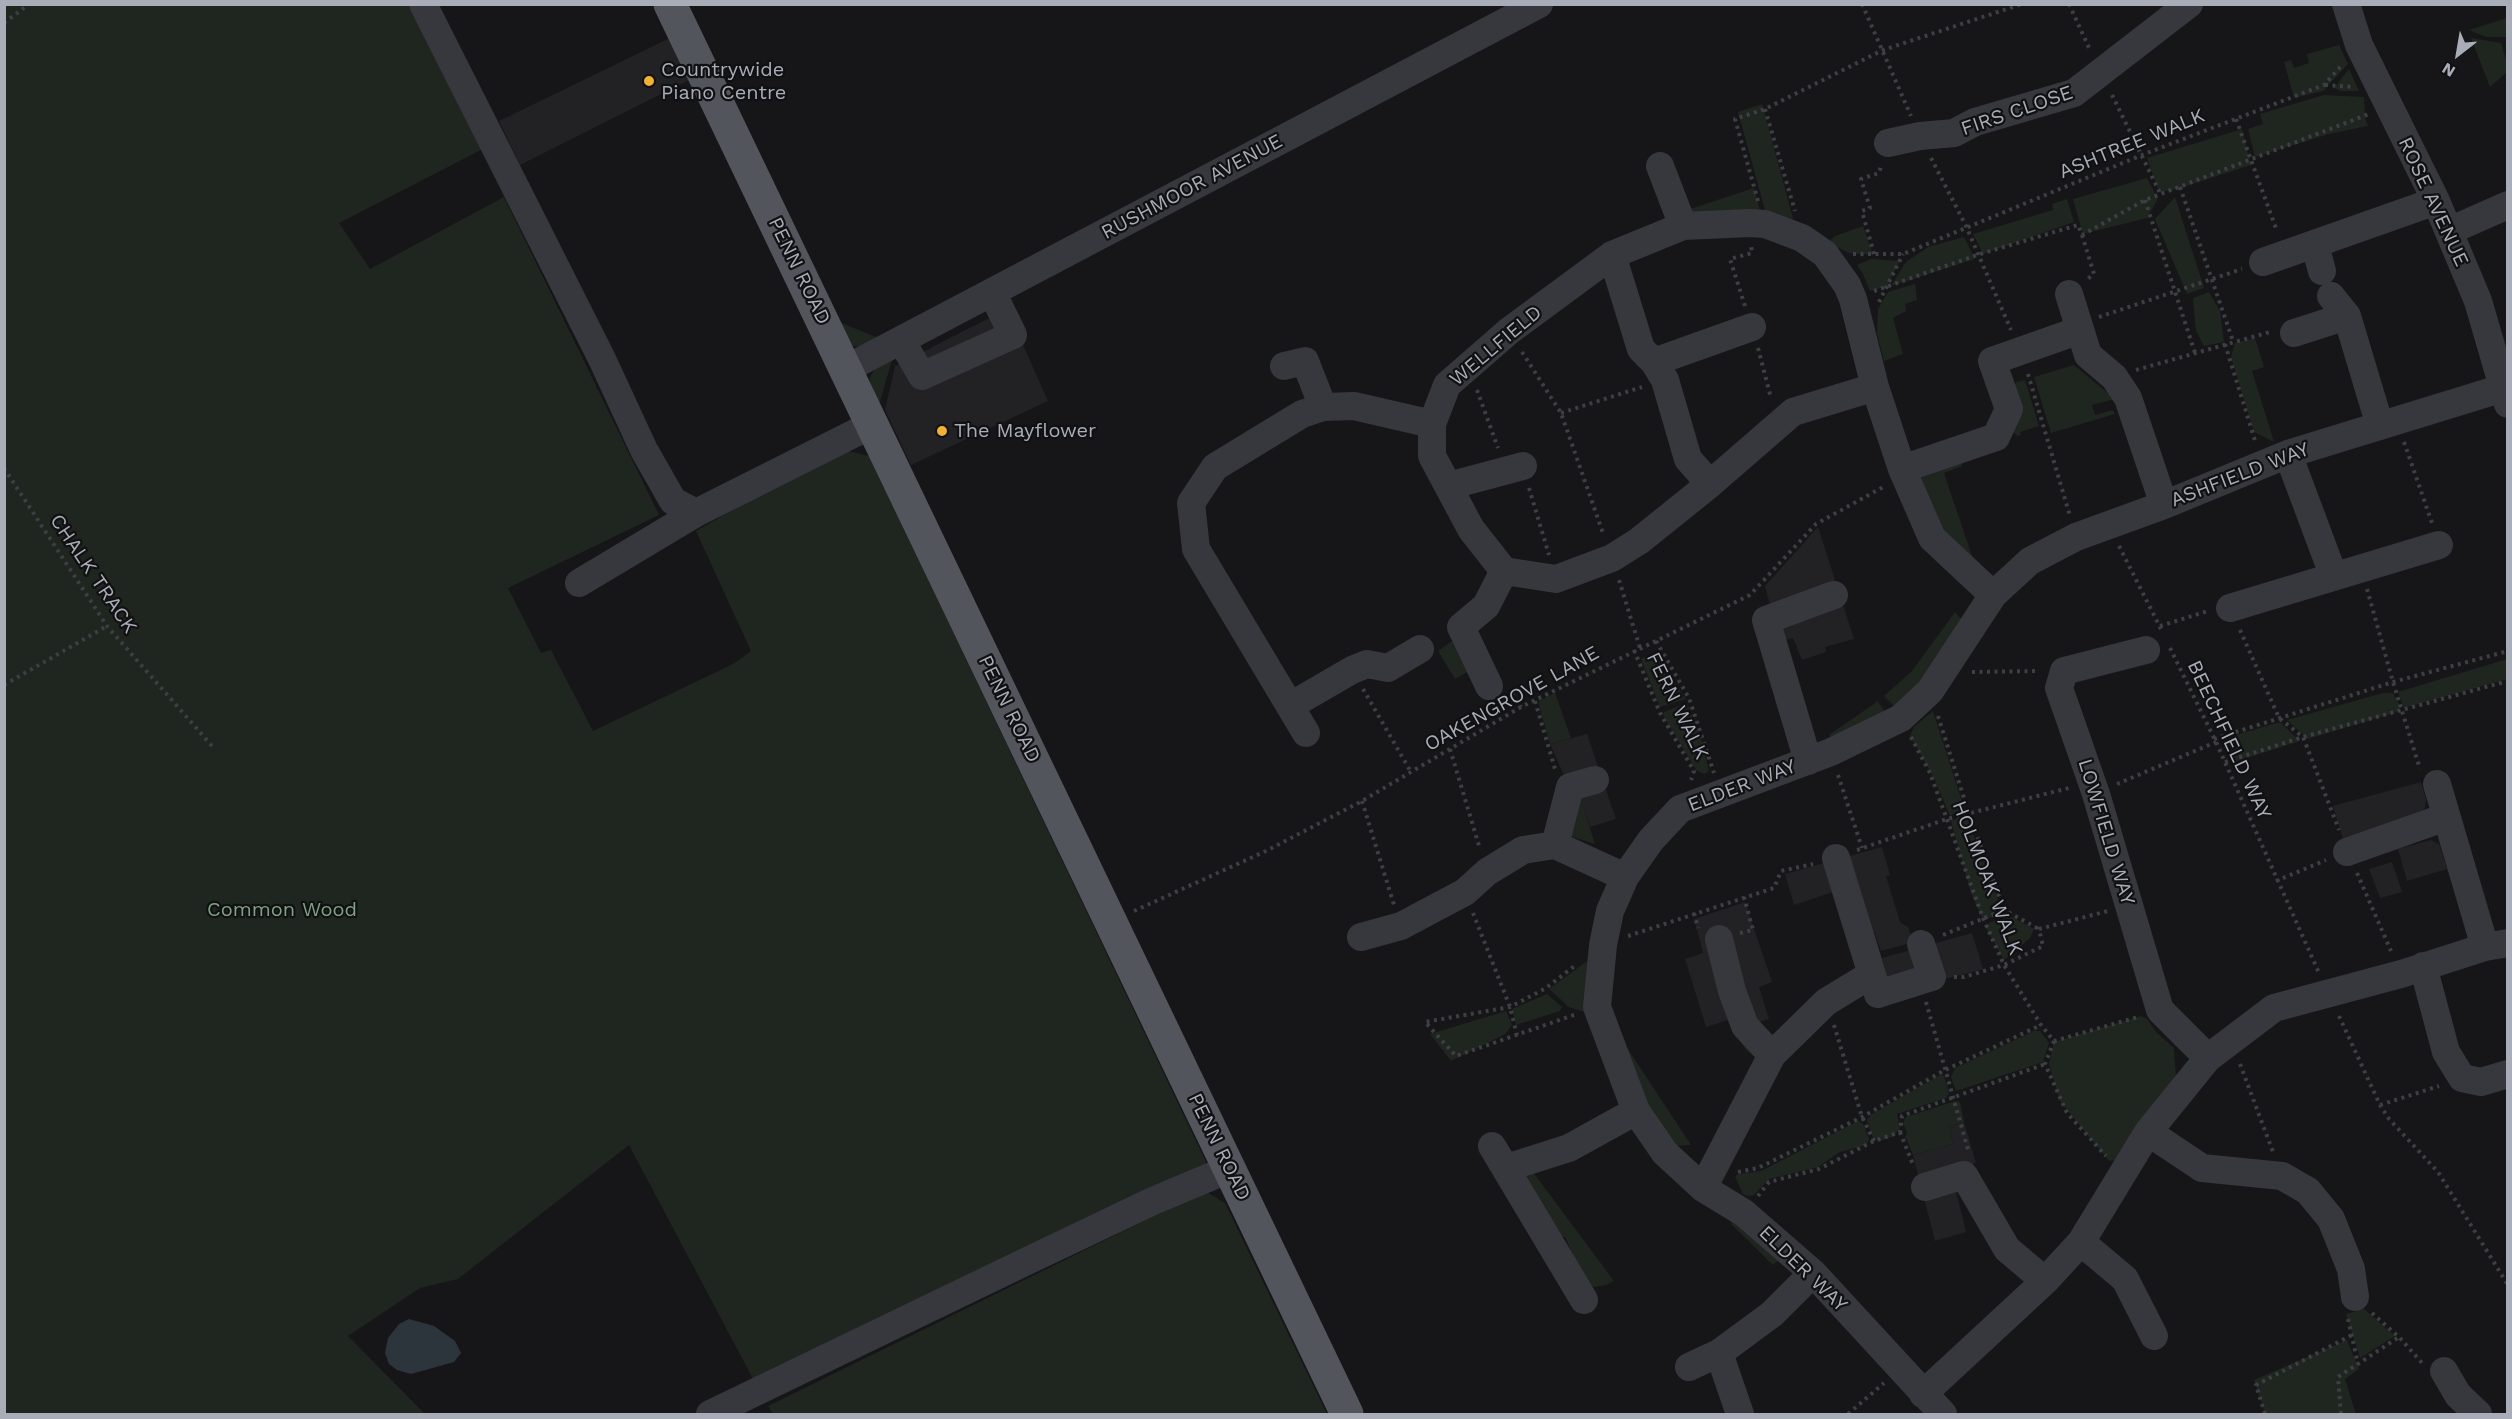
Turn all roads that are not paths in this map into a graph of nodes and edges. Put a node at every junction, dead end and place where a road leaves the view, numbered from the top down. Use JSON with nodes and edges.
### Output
{"nodes":[{"id":1,"x":423,"y":4,"type":"edge"},
{"id":2,"x":670,"y":4,"type":"edge"},
{"id":3,"x":1539,"y":4,"type":"edge"},
{"id":4,"x":2189,"y":4,"type":"edge"},
{"id":5,"x":2346,"y":4,"type":"edge"},
{"id":6,"x":1888,"y":142,"type":"road end"},
{"id":7,"x":1660,"y":166,"type":"dead end"},
{"id":8,"x":2436,"y":201,"type":"junction"},
{"id":9,"x":2508,"y":206,"type":"edge"},
{"id":10,"x":1683,"y":226,"type":"junction"},
{"id":11,"x":2449,"y":231,"type":"junction"},
{"id":12,"x":1612,"y":255,"type":"junction"},
{"id":13,"x":2274,"y":258,"type":"road end"},
{"id":14,"x":2329,"y":282,"type":"junction"},
{"id":15,"x":992,"y":292,"type":"junction"},
{"id":16,"x":2069,"y":294,"type":"road end"},
{"id":17,"x":1752,"y":327,"type":"dead end"},
{"id":18,"x":2079,"y":327,"type":"junction"},
{"id":19,"x":2294,"y":333,"type":"road end"},
{"id":20,"x":901,"y":340,"type":"junction"},
{"id":21,"x":1284,"y":366,"type":"dead end"},
{"id":22,"x":846,"y":369,"type":"junction"},
{"id":23,"x":1660,"y":370,"type":"junction"},
{"id":24,"x":1875,"y":387,"type":"junction"},
{"id":25,"x":2505,"y":396,"type":"edge"},
{"id":26,"x":1323,"y":407,"type":"junction"},
{"id":27,"x":873,"y":424,"type":"junction"},
{"id":28,"x":1432,"y":424,"type":"junction"},
{"id":29,"x":2388,"y":424,"type":"junction"},
{"id":30,"x":2275,"y":459,"type":"junction"},
{"id":31,"x":1523,"y":466,"type":"dead end"},
{"id":32,"x":1902,"y":469,"type":"junction"},
{"id":33,"x":1710,"y":484,"type":"junction"},
{"id":34,"x":1448,"y":486,"type":"junction"},
{"id":35,"x":2164,"y":505,"type":"junction"},
{"id":36,"x":696,"y":513,"type":"junction"},
{"id":37,"x":2439,"y":544,"type":"road end"},
{"id":38,"x":1504,"y":571,"type":"junction"},
{"id":39,"x":2334,"y":577,"type":"junction"},
{"id":40,"x":579,"y":583,"type":"dead end"},
{"id":41,"x":1834,"y":594,"type":"dead end"},
{"id":42,"x":1993,"y":595,"type":"junction"},
{"id":43,"x":2230,"y":608,"type":"road end"},
{"id":44,"x":2160,"y":640,"type":"road end"},
{"id":45,"x":1420,"y":649,"type":"dead end"},
{"id":46,"x":1489,"y":686,"type":"dead end"},
{"id":47,"x":1290,"y":706,"type":"junction"},
{"id":48,"x":1306,"y":733,"type":"dead end"},
{"id":49,"x":1820,"y":756,"type":"junction"},
{"id":50,"x":2437,"y":783,"type":"road end"},
{"id":51,"x":1582,"y":784,"type":"road end"},
{"id":52,"x":2446,"y":817,"type":"junction"},
{"id":53,"x":1555,"y":845,"type":"junction"},
{"id":54,"x":2347,"y":852,"type":"road end"},
{"id":55,"x":1836,"y":858,"type":"road end"},
{"id":56,"x":1625,"y":877,"type":"junction"},
{"id":57,"x":1361,"y":937,"type":"dead end"},
{"id":58,"x":1719,"y":939,"type":"dead end"},
{"id":59,"x":1921,"y":944,"type":"dead end"},
{"id":60,"x":2496,"y":945,"type":"edge"},
{"id":61,"x":2412,"y":970,"type":"junction"},
{"id":62,"x":1875,"y":984,"type":"junction"},
{"id":63,"x":1772,"y":1055,"type":"junction"},
{"id":64,"x":2208,"y":1058,"type":"junction"},
{"id":65,"x":2508,"y":1074,"type":"edge"},
{"id":66,"x":1636,"y":1111,"type":"junction"},
{"id":67,"x":2148,"y":1132,"type":"junction"},
{"id":68,"x":1229,"y":1169,"type":"junction"},
{"id":69,"x":1706,"y":1183,"type":"junction"},
{"id":70,"x":1925,"y":1186,"type":"road end"},
{"id":71,"x":2081,"y":1242,"type":"junction"},
{"id":72,"x":1813,"y":1273,"type":"junction"},
{"id":73,"x":2045,"y":1281,"type":"junction"},
{"id":74,"x":2355,"y":1297,"type":"road end"},
{"id":75,"x":1584,"y":1300,"type":"dead end"},
{"id":76,"x":2154,"y":1335,"type":"dead end"},
{"id":77,"x":1719,"y":1353,"type":"junction"},
{"id":78,"x":1689,"y":1367,"type":"dead end"},
{"id":79,"x":2444,"y":1371,"type":"road end"},
{"id":80,"x":1923,"y":1394,"type":"junction"},
{"id":81,"x":710,"y":1414,"type":"edge"},
{"id":82,"x":1347,"y":1414,"type":"edge"},
{"id":83,"x":1740,"y":1414,"type":"edge"},
{"id":84,"x":1942,"y":1414,"type":"edge"},
{"id":85,"x":2478,"y":1414,"type":"edge"}],
"edges":[{"from":1,"to":36,"type":"street"},
{"from":2,"to":22,"type":"main road","name":"PENN ROAD"},
{"from":3,"to":15,"type":"street","name":"RUSHMOOR AVENUE"},
{"from":4,"to":6,"type":"street","name":"FIRS CLOSE"},
{"from":5,"to":8,"type":"street","name":"ROSE AVENUE"},
{"from":7,"to":10,"type":"street"},
{"from":8,"to":11,"type":"street","name":"ROSE AVENUE"},
{"from":8,"to":14,"type":"street"},
{"from":9,"to":11,"type":"street"},
{"from":10,"to":12,"type":"street","name":"WELLFIELD"},
{"from":10,"to":24,"type":"street","name":"WELLFIELD"},
{"from":11,"to":25,"type":"street","name":"ROSE AVENUE"},
{"from":12,"to":23,"type":"street"},
{"from":12,"to":28,"type":"street","name":"WELLFIELD"},
{"from":13,"to":14,"type":"street"},
{"from":14,"to":19,"type":"street"},
{"from":14,"to":29,"type":"street"},
{"from":15,"to":20,"type":"street","name":"RUSHMOOR AVENUE"},
{"from":15,"to":20,"type":"street"},
{"from":16,"to":18,"type":"street"},
{"from":17,"to":23,"type":"street"},
{"from":18,"to":32,"type":"street"},
{"from":18,"to":35,"type":"street"},
{"from":20,"to":22,"type":"street","name":"RUSHMOOR AVENUE"},
{"from":21,"to":26,"type":"street"},
{"from":22,"to":27,"type":"main road","name":"PENN ROAD"},
{"from":23,"to":33,"type":"street"},
{"from":24,"to":32,"type":"street"},
{"from":24,"to":33,"type":"street"},
{"from":25,"to":29,"type":"street","name":"ASHFIELD WAY"},
{"from":26,"to":28,"type":"street"},
{"from":26,"to":47,"type":"street"},
{"from":27,"to":36,"type":"street"},
{"from":27,"to":68,"type":"main road","name":"PENN ROAD"},
{"from":28,"to":34,"type":"street","name":"WELLFIELD"},
{"from":29,"to":30,"type":"street","name":"ASHFIELD WAY"},
{"from":30,"to":35,"type":"street","name":"ASHFIELD WAY"},
{"from":30,"to":39,"type":"street"},
{"from":31,"to":34,"type":"street"},
{"from":32,"to":42,"type":"street"},
{"from":33,"to":38,"type":"street"},
{"from":34,"to":38,"type":"street","name":"WELLFIELD"},
{"from":35,"to":42,"type":"street","name":"ASHFIELD WAY"},
{"from":36,"to":40,"type":"street"},
{"from":37,"to":39,"type":"street"},
{"from":38,"to":46,"type":"street"},
{"from":39,"to":43,"type":"street"},
{"from":41,"to":49,"type":"street"},
{"from":42,"to":49,"type":"street","name":"ELDER WAY"},
{"from":44,"to":64,"type":"street","name":"LOWFIELD WAY"},
{"from":45,"to":47,"type":"street"},
{"from":47,"to":48,"type":"street"},
{"from":49,"to":56,"type":"street","name":"ELDER WAY"},
{"from":50,"to":52,"type":"street"},
{"from":51,"to":53,"type":"street"},
{"from":52,"to":54,"type":"street"},
{"from":52,"to":60,"type":"street"},
{"from":53,"to":56,"type":"street"},
{"from":53,"to":57,"type":"street"},
{"from":55,"to":62,"type":"street"},
{"from":56,"to":66,"type":"street","name":"ELDER WAY"},
{"from":58,"to":63,"type":"street"},
{"from":59,"to":62,"type":"street"},
{"from":60,"to":61,"type":"street"},
{"from":61,"to":64,"type":"street"},
{"from":61,"to":65,"type":"street"},
{"from":62,"to":63,"type":"street"},
{"from":63,"to":69,"type":"street"},
{"from":64,"to":67,"type":"street"},
{"from":66,"to":69,"type":"street","name":"ELDER WAY"},
{"from":66,"to":75,"type":"street"},
{"from":67,"to":71,"type":"street"},
{"from":67,"to":74,"type":"street"},
{"from":68,"to":81,"type":"street"},
{"from":68,"to":82,"type":"main road","name":"PENN ROAD"},
{"from":69,"to":72,"type":"street","name":"ELDER WAY"},
{"from":70,"to":73,"type":"street"},
{"from":71,"to":73,"type":"street"},
{"from":71,"to":76,"type":"street"},
{"from":72,"to":77,"type":"street"},
{"from":72,"to":80,"type":"street","name":"ELDER WAY"},
{"from":73,"to":80,"type":"street"},
{"from":77,"to":78,"type":"street"},
{"from":77,"to":83,"type":"street"},
{"from":79,"to":85,"type":"street"},
{"from":80,"to":84,"type":"street","name":"ELDER WAY"}]}
